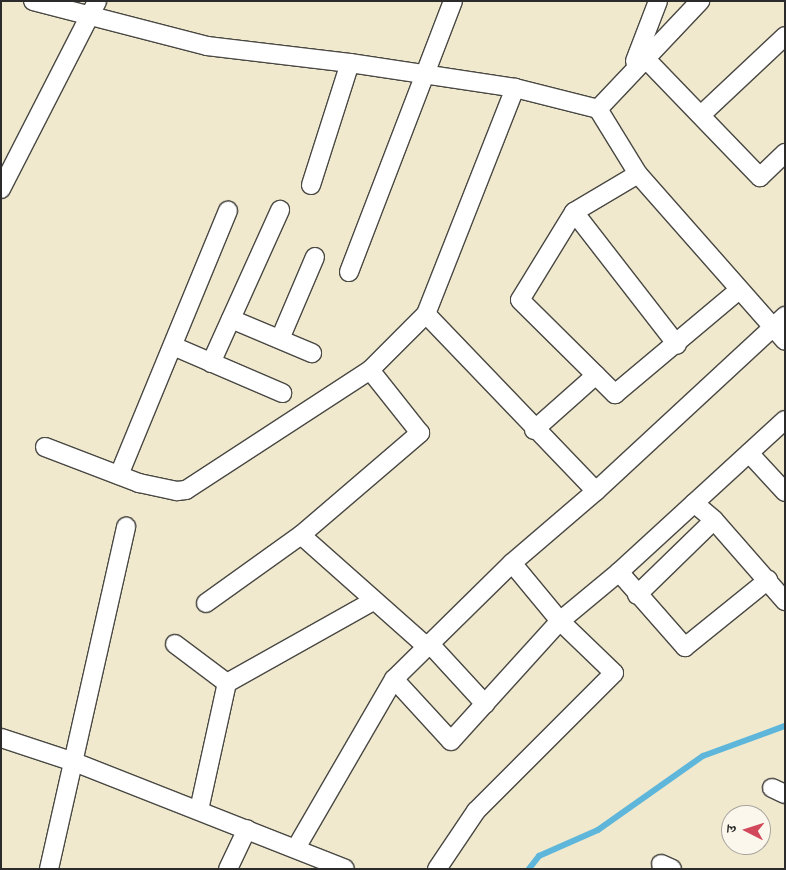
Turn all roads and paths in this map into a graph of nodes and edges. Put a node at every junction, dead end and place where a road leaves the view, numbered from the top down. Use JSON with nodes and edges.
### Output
{"nodes":[{"id":1,"x":32,"y":1,"type":"edge"},
{"id":2,"x":453,"y":1,"type":"edge"},
{"id":3,"x":658,"y":1,"type":"edge"},
{"id":4,"x":700,"y":1,"type":"edge"},
{"id":5,"x":95,"y":8,"type":"edge"},
{"id":6,"x":785,"y":36,"type":"edge"},
{"id":7,"x":644,"y":57,"type":"junction"},
{"id":8,"x":350,"y":63,"type":"junction"},
{"id":9,"x":631,"y":71,"type":"junction"},
{"id":10,"x":426,"y":75,"type":"junction"},
{"id":11,"x":515,"y":88,"type":"junction"},
{"id":12,"x":598,"y":109,"type":"junction"},
{"id":13,"x":701,"y":115,"type":"junction"},
{"id":14,"x":785,"y":153,"type":"edge"},
{"id":15,"x":638,"y":174,"type":"junction"},
{"id":16,"x":311,"y":185,"type":"dead end"},
{"id":17,"x":1,"y":189,"type":"edge"},
{"id":18,"x":280,"y":210,"type":"dead end"},
{"id":19,"x":228,"y":211,"type":"dead end"},
{"id":20,"x":574,"y":212,"type":"junction"},
{"id":21,"x":315,"y":257,"type":"dead end"},
{"id":22,"x":349,"y":272,"type":"dead end"},
{"id":23,"x":739,"y":290,"type":"junction"},
{"id":24,"x":426,"y":314,"type":"junction"},
{"id":25,"x":231,"y":319,"type":"junction"},
{"id":26,"x":778,"y":321,"type":"edge"},
{"id":27,"x":280,"y":339,"type":"junction"},
{"id":28,"x":785,"y":340,"type":"edge"},
{"id":29,"x":677,"y":344,"type":"junction"},
{"id":30,"x":172,"y":346,"type":"junction"},
{"id":31,"x":312,"y":353,"type":"dead end"},
{"id":32,"x":211,"y":363,"type":"junction"},
{"id":33,"x":370,"y":370,"type":"junction"},
{"id":34,"x":596,"y":375,"type":"junction"},
{"id":35,"x":282,"y":393,"type":"dead end"},
{"id":36,"x":785,"y":420,"type":"edge"},
{"id":37,"x":534,"y":430,"type":"junction"},
{"id":38,"x":45,"y":447,"type":"dead end"},
{"id":39,"x":749,"y":454,"type":"junction"},
{"id":40,"x":119,"y":475,"type":"junction"},
{"id":41,"x":596,"y":491,"type":"junction"},
{"id":42,"x":785,"y":492,"type":"edge"},
{"id":43,"x":694,"y":503,"type":"junction"},
{"id":44,"x":714,"y":520,"type":"junction"},
{"id":45,"x":126,"y":526,"type":"dead end"},
{"id":46,"x":301,"y":535,"type":"junction"},
{"id":47,"x":512,"y":563,"type":"junction"},
{"id":48,"x":619,"y":572,"type":"junction"},
{"id":49,"x":768,"y":580,"type":"junction"},
{"id":50,"x":637,"y":595,"type":"junction"},
{"id":51,"x":373,"y":601,"type":"junction"},
{"id":52,"x":785,"y":601,"type":"edge"},
{"id":53,"x":206,"y":602,"type":"dead end"},
{"id":54,"x":560,"y":621,"type":"junction"},
{"id":55,"x":175,"y":644,"type":"dead end"},
{"id":56,"x":428,"y":644,"type":"junction"},
{"id":57,"x":394,"y":679,"type":"junction"},
{"id":58,"x":228,"y":683,"type":"junction"},
{"id":59,"x":485,"y":704,"type":"junction"},
{"id":60,"x":1,"y":738,"type":"edge"},
{"id":61,"x":74,"y":762,"type":"junction"},
{"id":62,"x":199,"y":810,"type":"junction"},
{"id":63,"x":247,"y":829,"type":"junction"},
{"id":64,"x":296,"y":848,"type":"junction"},
{"id":65,"x":49,"y":869,"type":"edge"},
{"id":66,"x":228,"y":869,"type":"edge"},
{"id":67,"x":345,"y":869,"type":"edge"},
{"id":68,"x":437,"y":869,"type":"edge"}],
"edges":[{"from":1,"to":5,"type":"street"},
{"from":2,"to":10,"type":"street"},
{"from":3,"to":9,"type":"street"},
{"from":4,"to":7,"type":"street"},
{"from":5,"to":8,"type":"street"},
{"from":5,"to":17,"type":"street"},
{"from":6,"to":13,"type":"street"},
{"from":7,"to":9,"type":"street"},
{"from":7,"to":13,"type":"street"},
{"from":8,"to":10,"type":"street"},
{"from":8,"to":16,"type":"street"},
{"from":9,"to":12,"type":"street"},
{"from":10,"to":11,"type":"street"},
{"from":10,"to":22,"type":"street"},
{"from":11,"to":12,"type":"street"},
{"from":11,"to":24,"type":"street"},
{"from":12,"to":15,"type":"street"},
{"from":13,"to":14,"type":"street"},
{"from":15,"to":20,"type":"street"},
{"from":15,"to":23,"type":"street"},
{"from":18,"to":25,"type":"street"},
{"from":19,"to":30,"type":"street"},
{"from":20,"to":29,"type":"street"},
{"from":20,"to":34,"type":"street"},
{"from":21,"to":27,"type":"street"},
{"from":23,"to":26,"type":"street"},
{"from":23,"to":29,"type":"street"},
{"from":24,"to":33,"type":"street"},
{"from":24,"to":37,"type":"street"},
{"from":25,"to":27,"type":"street"},
{"from":25,"to":32,"type":"street"},
{"from":26,"to":28,"type":"street"},
{"from":26,"to":41,"type":"street"},
{"from":27,"to":31,"type":"street"},
{"from":29,"to":34,"type":"street"},
{"from":30,"to":32,"type":"street"},
{"from":30,"to":40,"type":"street"},
{"from":32,"to":35,"type":"street"},
{"from":33,"to":40,"type":"street"},
{"from":33,"to":46,"type":"street"},
{"from":34,"to":37,"type":"street"},
{"from":36,"to":39,"type":"street"},
{"from":37,"to":41,"type":"street"},
{"from":38,"to":40,"type":"street"},
{"from":39,"to":42,"type":"street"},
{"from":39,"to":43,"type":"street"},
{"from":41,"to":47,"type":"street"},
{"from":43,"to":44,"type":"street"},
{"from":43,"to":48,"type":"street"},
{"from":44,"to":49,"type":"street"},
{"from":44,"to":50,"type":"street"},
{"from":45,"to":61,"type":"street"},
{"from":46,"to":51,"type":"street"},
{"from":46,"to":53,"type":"street"},
{"from":47,"to":54,"type":"street"},
{"from":47,"to":56,"type":"street"},
{"from":48,"to":50,"type":"street"},
{"from":48,"to":54,"type":"street"},
{"from":49,"to":50,"type":"street"},
{"from":49,"to":52,"type":"street"},
{"from":51,"to":56,"type":"street"},
{"from":51,"to":58,"type":"street"},
{"from":54,"to":59,"type":"street"},
{"from":54,"to":68,"type":"street"},
{"from":55,"to":58,"type":"street"},
{"from":56,"to":57,"type":"street"},
{"from":56,"to":59,"type":"street"},
{"from":57,"to":59,"type":"street"},
{"from":57,"to":64,"type":"street"},
{"from":58,"to":62,"type":"street"},
{"from":60,"to":61,"type":"street"},
{"from":61,"to":62,"type":"street"},
{"from":61,"to":65,"type":"street"},
{"from":62,"to":63,"type":"street"},
{"from":63,"to":64,"type":"street"},
{"from":63,"to":66,"type":"street"},
{"from":64,"to":67,"type":"street"}]}
